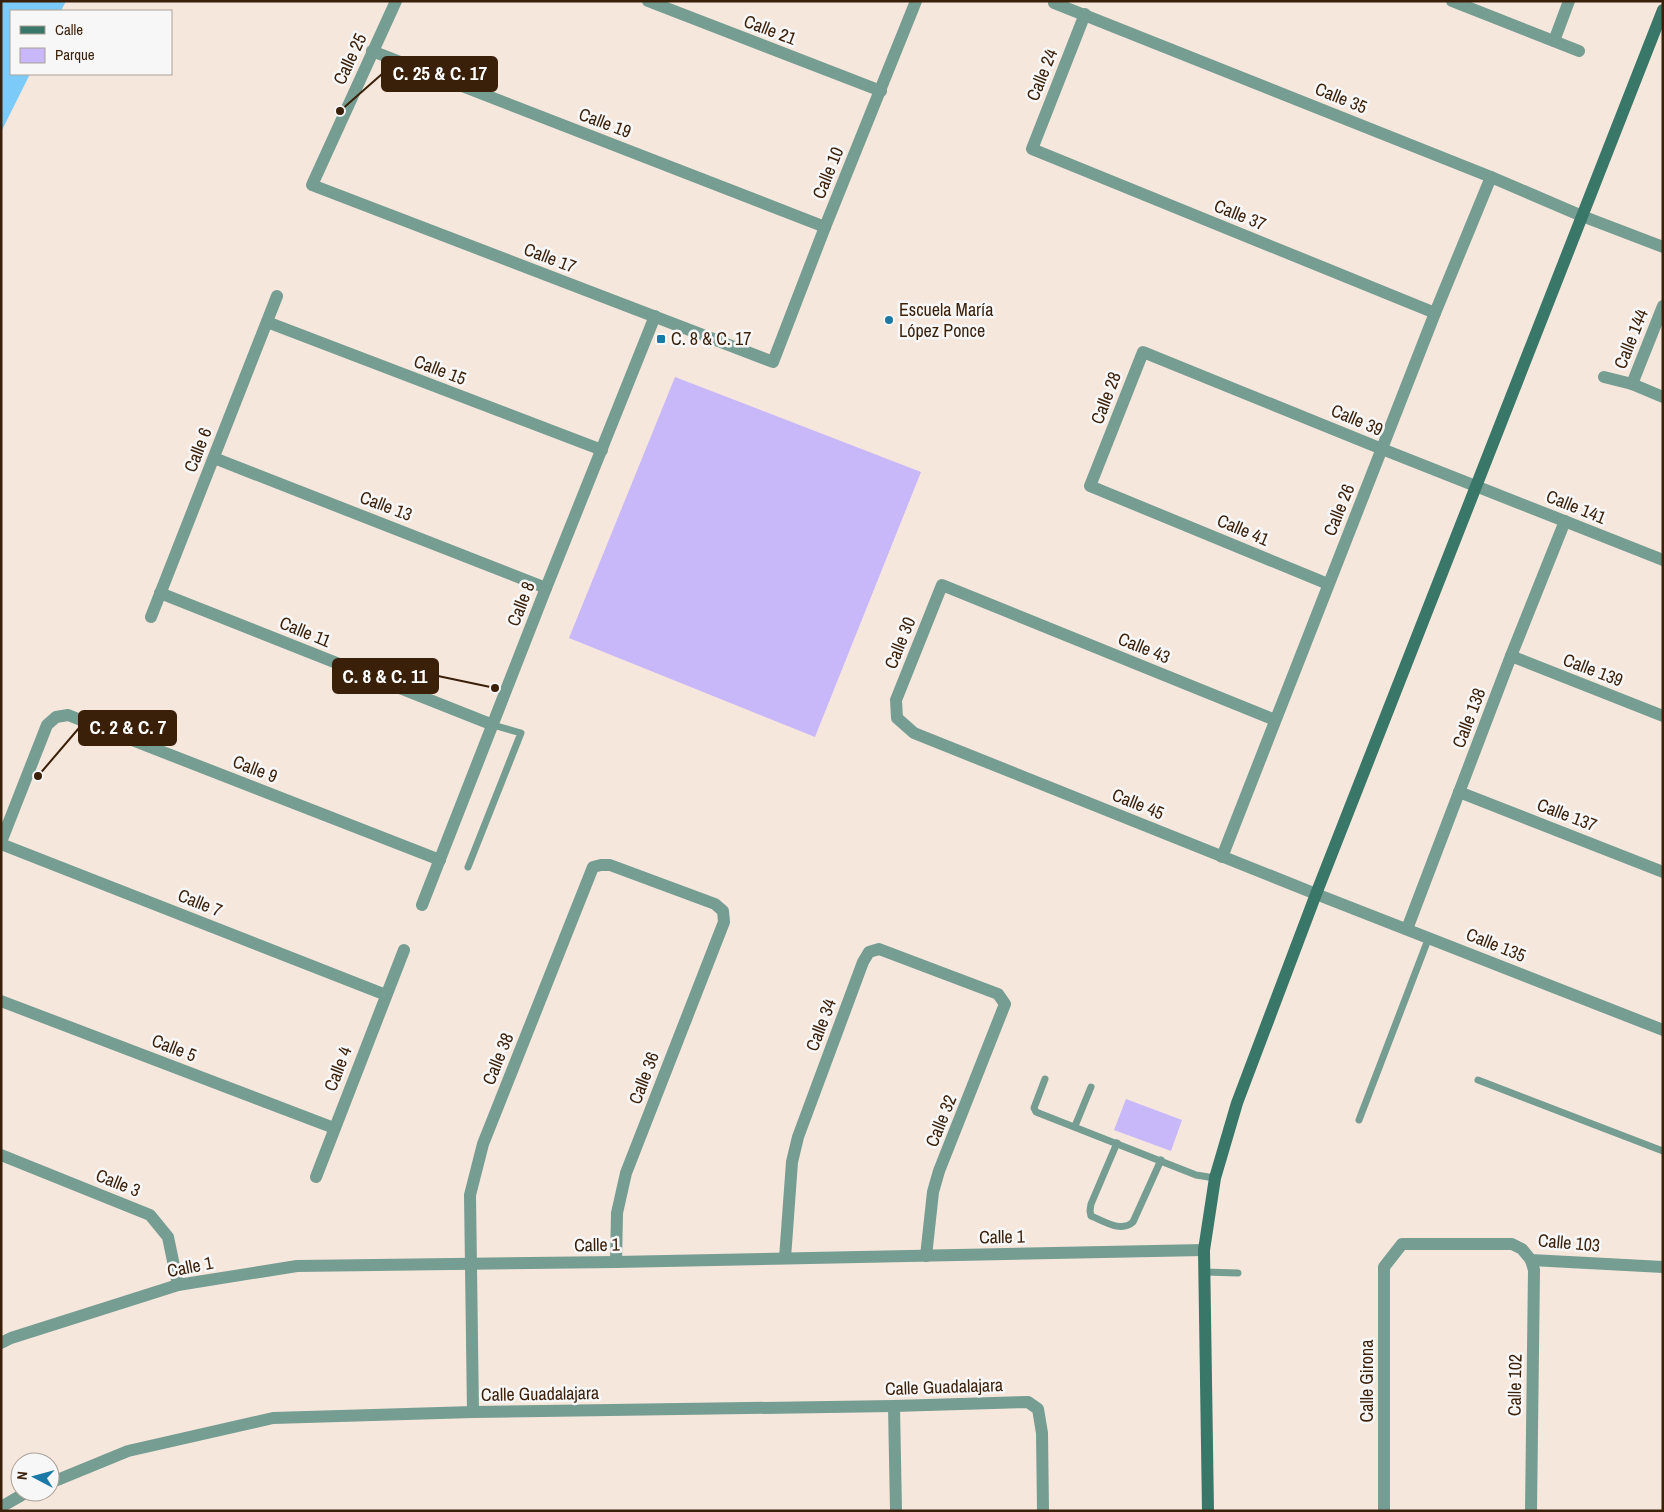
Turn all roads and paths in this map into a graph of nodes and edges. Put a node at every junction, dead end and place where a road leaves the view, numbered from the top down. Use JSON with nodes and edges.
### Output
{"nodes":[{"id":1,"x":396,"y":1,"type":"edge"},
{"id":2,"x":648,"y":1,"type":"edge"},
{"id":3,"x":916,"y":1,"type":"edge"},
{"id":4,"x":1452,"y":1,"type":"edge"},
{"id":5,"x":1569,"y":1,"type":"edge"},
{"id":6,"x":1054,"y":2,"type":"dead end"},
{"id":7,"x":1663,"y":10,"type":"edge"},
{"id":8,"x":1085,"y":14,"type":"junction"},
{"id":9,"x":1554,"y":41,"type":"junction"},
{"id":10,"x":372,"y":51,"type":"junction"},
{"id":11,"x":1578,"y":51,"type":"dead end"},
{"id":12,"x":880,"y":90,"type":"junction"},
{"id":13,"x":1032,"y":149,"type":"joint"},
{"id":14,"x":1491,"y":177,"type":"junction"},
{"id":15,"x":312,"y":185,"type":"joint"},
{"id":16,"x":1582,"y":216,"type":"junction"},
{"id":17,"x":825,"y":227,"type":"junction"},
{"id":18,"x":1663,"y":247,"type":"edge"},
{"id":19,"x":277,"y":296,"type":"dead end"},
{"id":20,"x":1663,"y":306,"type":"edge"},
{"id":21,"x":1435,"y":314,"type":"junction"},
{"id":22,"x":655,"y":316,"type":"junction"},
{"id":23,"x":267,"y":322,"type":"junction"},
{"id":24,"x":774,"y":359,"type":"joint"},
{"id":25,"x":1604,"y":377,"type":"dead end"},
{"id":26,"x":1225,"y":384,"type":"joint"},
{"id":27,"x":1632,"y":384,"type":"junction"},
{"id":28,"x":1663,"y":397,"type":"edge"},
{"id":29,"x":1382,"y":449,"type":"junction"},
{"id":30,"x":602,"y":450,"type":"junction"},
{"id":31,"x":214,"y":458,"type":"junction"},
{"id":32,"x":1477,"y":486,"type":"junction"},
{"id":33,"x":1143,"y":507,"type":"joint"},
{"id":34,"x":1565,"y":521,"type":"junction"},
{"id":35,"x":1663,"y":560,"type":"edge"},
{"id":36,"x":1328,"y":584,"type":"junction"},
{"id":37,"x":546,"y":588,"type":"junction"},
{"id":38,"x":160,"y":593,"type":"junction"},
{"id":39,"x":999,"y":608,"type":"joint"},
{"id":40,"x":151,"y":617,"type":"dead end"},
{"id":41,"x":1511,"y":656,"type":"junction"},
{"id":42,"x":1663,"y":716,"type":"edge"},
{"id":43,"x":1275,"y":720,"type":"junction"},
{"id":44,"x":492,"y":725,"type":"junction"},
{"id":45,"x":947,"y":746,"type":"joint"},
{"id":46,"x":1460,"y":792,"type":"junction"},
{"id":47,"x":1,"y":843,"type":"edge"},
{"id":48,"x":1222,"y":857,"type":"junction"},
{"id":49,"x":440,"y":860,"type":"junction"},
{"id":50,"x":468,"y":867,"type":"dead end"},
{"id":51,"x":1663,"y":872,"type":"edge"},
{"id":52,"x":1316,"y":894,"type":"junction"},
{"id":53,"x":422,"y":906,"type":"dead end"},
{"id":54,"x":723,"y":911,"type":"joint"},
{"id":55,"x":1407,"y":929,"type":"junction"},
{"id":56,"x":1429,"y":937,"type":"junction"},
{"id":57,"x":404,"y":950,"type":"dead end"},
{"id":58,"x":386,"y":995,"type":"junction"},
{"id":59,"x":1,"y":1001,"type":"edge"},
{"id":60,"x":1005,"y":1004,"type":"joint"},
{"id":61,"x":1663,"y":1030,"type":"edge"},
{"id":62,"x":1045,"y":1079,"type":"dead end"},
{"id":63,"x":1478,"y":1080,"type":"dead end"},
{"id":64,"x":1091,"y":1087,"type":"dead end"},
{"id":65,"x":1359,"y":1120,"type":"dead end"},
{"id":66,"x":1075,"y":1126,"type":"junction"},
{"id":67,"x":334,"y":1128,"type":"junction"},
{"id":68,"x":1117,"y":1143,"type":"junction"},
{"id":69,"x":1663,"y":1151,"type":"edge"},
{"id":70,"x":1,"y":1155,"type":"edge"},
{"id":71,"x":1161,"y":1160,"type":"junction"},
{"id":72,"x":316,"y":1177,"type":"dead end"},
{"id":73,"x":1215,"y":1178,"type":"junction"},
{"id":74,"x":1204,"y":1250,"type":"junction"},
{"id":75,"x":1394,"y":1255,"type":"joint"},
{"id":76,"x":926,"y":1256,"type":"junction"},
{"id":77,"x":785,"y":1258,"type":"junction"},
{"id":78,"x":1531,"y":1260,"type":"junction"},
{"id":79,"x":616,"y":1262,"type":"junction"},
{"id":80,"x":470,"y":1263,"type":"junction"},
{"id":81,"x":1663,"y":1266,"type":"edge"},
{"id":82,"x":1204,"y":1272,"type":"junction"},
{"id":83,"x":1238,"y":1273,"type":"dead end"},
{"id":84,"x":178,"y":1285,"type":"junction"},
{"id":85,"x":1,"y":1343,"type":"edge"},
{"id":86,"x":894,"y":1406,"type":"junction"},
{"id":87,"x":473,"y":1412,"type":"junction"},
{"id":88,"x":60,"y":1479,"type":"edge"},
{"id":89,"x":896,"y":1511,"type":"edge"},
{"id":90,"x":1043,"y":1511,"type":"edge"},
{"id":91,"x":1208,"y":1511,"type":"edge"},
{"id":92,"x":1384,"y":1511,"type":"edge"},
{"id":93,"x":1531,"y":1511,"type":"edge"}],
"edges":[{"from":1,"to":10,"type":"street","name":"Calle 25"},
{"from":2,"to":12,"type":"street","name":"Calle 21"},
{"from":3,"to":12,"type":"street","name":"Calle 10"},
{"from":4,"to":9,"type":"street"},
{"from":5,"to":9,"type":"street"},
{"from":6,"to":8,"type":"street","name":"Calle 35"},
{"from":7,"to":16,"type":"street"},
{"from":8,"to":13,"type":"street","name":"Calle 24"},
{"from":8,"to":14,"type":"street","name":"Calle 35"},
{"from":9,"to":11,"type":"street"},
{"from":10,"to":15,"type":"street","name":"Calle 25"},
{"from":10,"to":17,"type":"street","name":"Calle 19"},
{"from":12,"to":17,"type":"street","name":"Calle 10"},
{"from":13,"to":21,"type":"street","name":"Calle 37"},
{"from":14,"to":16,"type":"street","name":"Calle 35"},
{"from":14,"to":21,"type":"street","name":"Calle 26"},
{"from":15,"to":22,"type":"street","name":"Calle 17"},
{"from":16,"to":18,"type":"street","name":"Calle 35"},
{"from":16,"to":32,"type":"street"},
{"from":17,"to":24,"type":"street","name":"Calle 10"},
{"from":19,"to":23,"type":"street","name":"Calle 6"},
{"from":20,"to":27,"type":"street","name":"Calle 144"},
{"from":21,"to":29,"type":"street","name":"Calle 26"},
{"from":22,"to":24,"type":"street","name":"Calle 17"},
{"from":22,"to":30,"type":"street","name":"Calle 8"},
{"from":23,"to":30,"type":"street","name":"Calle 15"},
{"from":23,"to":31,"type":"street","name":"Calle 6"},
{"from":25,"to":27,"type":"street"},
{"from":26,"to":29,"type":"street","name":"Calle 39"},
{"from":26,"to":33,"type":"street","name":"Calle 28"},
{"from":27,"to":28,"type":"street"},
{"from":29,"to":32,"type":"street","name":"Calle 39"},
{"from":29,"to":36,"type":"street","name":"Calle 26"},
{"from":30,"to":37,"type":"street","name":"Calle 8"},
{"from":31,"to":37,"type":"street","name":"Calle 13"},
{"from":31,"to":38,"type":"street","name":"Calle 6"},
{"from":32,"to":34,"type":"street","name":"Calle 141"},
{"from":32,"to":52,"type":"street"},
{"from":33,"to":36,"type":"street","name":"Calle 41"},
{"from":34,"to":35,"type":"street","name":"Calle 141"},
{"from":34,"to":41,"type":"street","name":"Calle 138"},
{"from":36,"to":43,"type":"street","name":"Calle 26"},
{"from":37,"to":44,"type":"street","name":"Calle 8"},
{"from":38,"to":40,"type":"street","name":"Calle 6"},
{"from":38,"to":44,"type":"street","name":"Calle 11"},
{"from":39,"to":43,"type":"street","name":"Calle 43"},
{"from":39,"to":45,"type":"street","name":"Calle 30"},
{"from":41,"to":42,"type":"street","name":"Calle 139"},
{"from":41,"to":46,"type":"street","name":"Calle 138"},
{"from":43,"to":48,"type":"street","name":"Calle 26"},
{"from":44,"to":49,"type":"street","name":"Calle 8"},
{"from":44,"to":50,"type":"lane"},
{"from":45,"to":48,"type":"street","name":"Calle 45"},
{"from":46,"to":51,"type":"street","name":"Calle 137"},
{"from":46,"to":55,"type":"street","name":"Calle 138"},
{"from":47,"to":49,"type":"street","name":"Calle 9"},
{"from":47,"to":58,"type":"street","name":"Calle 7"},
{"from":48,"to":52,"type":"street","name":"Calle 45"},
{"from":49,"to":53,"type":"street","name":"Calle 8"},
{"from":52,"to":55,"type":"street","name":"Calle 135"},
{"from":52,"to":73,"type":"street"},
{"from":54,"to":79,"type":"street","name":"Calle 36"},
{"from":54,"to":80,"type":"street","name":"Calle 38"},
{"from":55,"to":56,"type":"street","name":"Calle 135"},
{"from":56,"to":61,"type":"street","name":"Calle 135"},
{"from":56,"to":65,"type":"lane"},
{"from":57,"to":58,"type":"street","name":"Calle 4"},
{"from":58,"to":67,"type":"street","name":"Calle 4"},
{"from":59,"to":67,"type":"street","name":"Calle 5"},
{"from":60,"to":76,"type":"street","name":"Calle 32"},
{"from":60,"to":77,"type":"street","name":"Calle 34"},
{"from":62,"to":66,"type":"lane"},
{"from":63,"to":69,"type":"lane"},
{"from":64,"to":66,"type":"lane"},
{"from":66,"to":68,"type":"lane"},
{"from":67,"to":72,"type":"street","name":"Calle 4"},
{"from":68,"to":71,"type":"lane"},
{"from":68,"to":71,"type":"lane"},
{"from":70,"to":84,"type":"street","name":"Calle 3"},
{"from":71,"to":73,"type":"lane"},
{"from":73,"to":74,"type":"street"},
{"from":74,"to":76,"type":"street","name":"Calle 1"},
{"from":74,"to":82,"type":"street"},
{"from":75,"to":78,"type":"street","name":"Calle 103"},
{"from":75,"to":92,"type":"street","name":"Calle Girona"},
{"from":76,"to":77,"type":"street","name":"Calle 1"},
{"from":77,"to":79,"type":"street","name":"Calle 1"},
{"from":78,"to":81,"type":"street","name":"Calle 103"},
{"from":78,"to":93,"type":"street","name":"Calle 102"},
{"from":79,"to":80,"type":"street","name":"Calle 1"},
{"from":80,"to":84,"type":"street","name":"Calle 1"},
{"from":80,"to":87,"type":"street","name":"Calle 38"},
{"from":82,"to":83,"type":"lane"},
{"from":82,"to":91,"type":"street"},
{"from":84,"to":85,"type":"street","name":"Calle 1"},
{"from":86,"to":87,"type":"street","name":"Calle Guadalajara"},
{"from":86,"to":89,"type":"street"},
{"from":86,"to":90,"type":"street","name":"Calle Guadalajara"},
{"from":87,"to":88,"type":"street","name":"Calle Guadalajara"}]}
